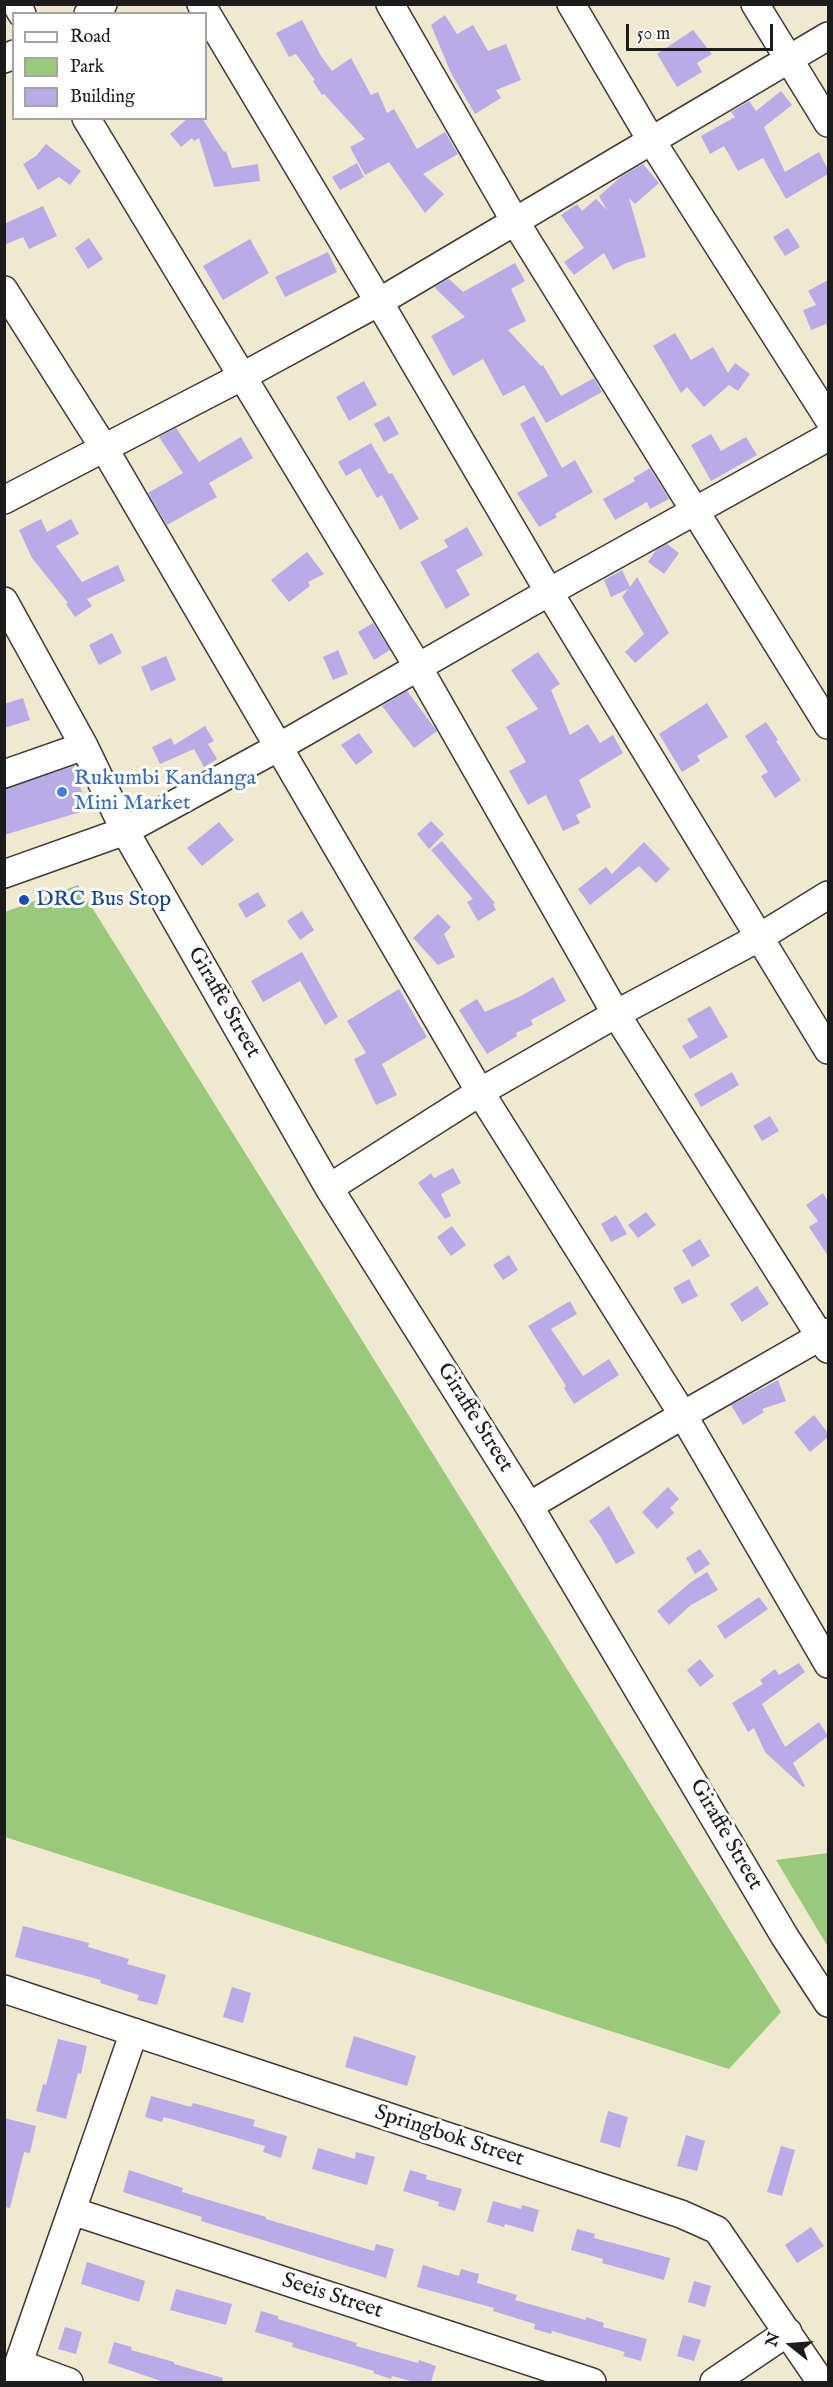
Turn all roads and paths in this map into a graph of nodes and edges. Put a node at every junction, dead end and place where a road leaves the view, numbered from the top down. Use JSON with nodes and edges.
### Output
{"nodes":[{"id":1,"x":104,"y":4,"type":"edge"},
{"id":2,"x":390,"y":4,"type":"edge"},
{"id":3,"x":571,"y":4,"type":"edge"},
{"id":4,"x":755,"y":4,"type":"edge"},
{"id":5,"x":91,"y":12,"type":"edge"},
{"id":6,"x":207,"y":14,"type":"edge"},
{"id":7,"x":828,"y":36,"type":"edge"},
{"id":8,"x":788,"y":59,"type":"junction"},
{"id":9,"x":87,"y":120,"type":"edge"},
{"id":10,"x":828,"y":123,"type":"edge"},
{"id":11,"x":651,"y":140,"type":"junction"},
{"id":12,"x":516,"y":223,"type":"junction"},
{"id":13,"x":4,"y":290,"type":"edge"},
{"id":14,"x":379,"y":302,"type":"junction"},
{"id":15,"x":243,"y":376,"type":"junction"},
{"id":16,"x":828,"y":418,"type":"edge"},
{"id":17,"x":828,"y":437,"type":"edge"},
{"id":18,"x":104,"y":448,"type":"junction"},
{"id":19,"x":4,"y":500,"type":"edge"},
{"id":20,"x":697,"y":510,"type":"junction"},
{"id":21,"x":549,"y":592,"type":"junction"},
{"id":22,"x":4,"y":601,"type":"edge"},
{"id":23,"x":13,"y":635,"type":"edge"},
{"id":24,"x":418,"y":667,"type":"junction"},
{"id":25,"x":828,"y":725,"type":"edge"},
{"id":26,"x":84,"y":746,"type":"junction"},
{"id":27,"x":277,"y":748,"type":"junction"},
{"id":28,"x":4,"y":774,"type":"edge"},
{"id":29,"x":125,"y":831,"type":"junction"},
{"id":30,"x":4,"y":874,"type":"edge"},
{"id":31,"x":828,"y":895,"type":"edge"},
{"id":32,"x":760,"y":937,"type":"junction"},
{"id":33,"x":616,"y":1014,"type":"junction"},
{"id":34,"x":828,"y":1050,"type":"edge"},
{"id":35,"x":480,"y":1092,"type":"junction"},
{"id":36,"x":329,"y":1188,"type":"junction"},
{"id":37,"x":826,"y":1339,"type":"edge"},
{"id":38,"x":683,"y":1414,"type":"junction"},
{"id":39,"x":529,"y":1506,"type":"junction"},
{"id":40,"x":828,"y":1664,"type":"edge"},
{"id":41,"x":4,"y":1989,"type":"edge"},
{"id":42,"x":828,"y":2003,"type":"edge"},
{"id":43,"x":134,"y":2032,"type":"junction"},
{"id":44,"x":72,"y":2211,"type":"junction"},
{"id":45,"x":788,"y":2332,"type":"junction"},
{"id":46,"x":16,"y":2373,"type":"edge"},
{"id":47,"x":576,"y":2380,"type":"edge"},
{"id":48,"x":69,"y":2382,"type":"edge"},
{"id":49,"x":714,"y":2382,"type":"edge"},
{"id":50,"x":821,"y":2382,"type":"edge"}],
"edges":[{"from":1,"to":5,"type":"street"},
{"from":2,"to":12,"type":"street"},
{"from":3,"to":11,"type":"street"},
{"from":4,"to":8,"type":"street"},
{"from":6,"to":14,"type":"street"},
{"from":7,"to":8,"type":"street"},
{"from":8,"to":10,"type":"street"},
{"from":8,"to":11,"type":"street"},
{"from":9,"to":15,"type":"street"},
{"from":11,"to":12,"type":"street"},
{"from":11,"to":16,"type":"street"},
{"from":12,"to":14,"type":"street"},
{"from":12,"to":20,"type":"street"},
{"from":13,"to":18,"type":"street"},
{"from":14,"to":15,"type":"street"},
{"from":14,"to":21,"type":"street"},
{"from":15,"to":18,"type":"street"},
{"from":15,"to":24,"type":"street"},
{"from":17,"to":20,"type":"street"},
{"from":18,"to":19,"type":"street"},
{"from":18,"to":27,"type":"street"},
{"from":20,"to":21,"type":"street"},
{"from":20,"to":25,"type":"street"},
{"from":21,"to":24,"type":"street"},
{"from":21,"to":32,"type":"street"},
{"from":22,"to":23,"type":"street","name":"Giraffe Street"},
{"from":23,"to":26,"type":"street","name":"Giraffe Street"},
{"from":24,"to":27,"type":"street"},
{"from":24,"to":33,"type":"street"},
{"from":26,"to":28,"type":"street"},
{"from":26,"to":29,"type":"street","name":"Giraffe Street"},
{"from":27,"to":29,"type":"street"},
{"from":27,"to":35,"type":"street"},
{"from":29,"to":30,"type":"street"},
{"from":29,"to":36,"type":"street","name":"Giraffe Street"},
{"from":31,"to":32,"type":"street"},
{"from":32,"to":33,"type":"street"},
{"from":32,"to":34,"type":"street"},
{"from":33,"to":35,"type":"street"},
{"from":33,"to":37,"type":"street"},
{"from":35,"to":36,"type":"street"},
{"from":35,"to":38,"type":"street"},
{"from":36,"to":39,"type":"street","name":"Giraffe Street"},
{"from":37,"to":38,"type":"street"},
{"from":38,"to":39,"type":"street"},
{"from":38,"to":40,"type":"street"},
{"from":39,"to":42,"type":"street","name":"Giraffe Street"},
{"from":41,"to":43,"type":"street","name":"Springbok Street"},
{"from":43,"to":44,"type":"street"},
{"from":43,"to":45,"type":"street","name":"Springbok Street"},
{"from":44,"to":46,"type":"street"},
{"from":44,"to":47,"type":"street","name":"Seeis Street"},
{"from":45,"to":49,"type":"street"},
{"from":45,"to":50,"type":"street","name":"Springbok Street"},
{"from":46,"to":48,"type":"street"}]}
